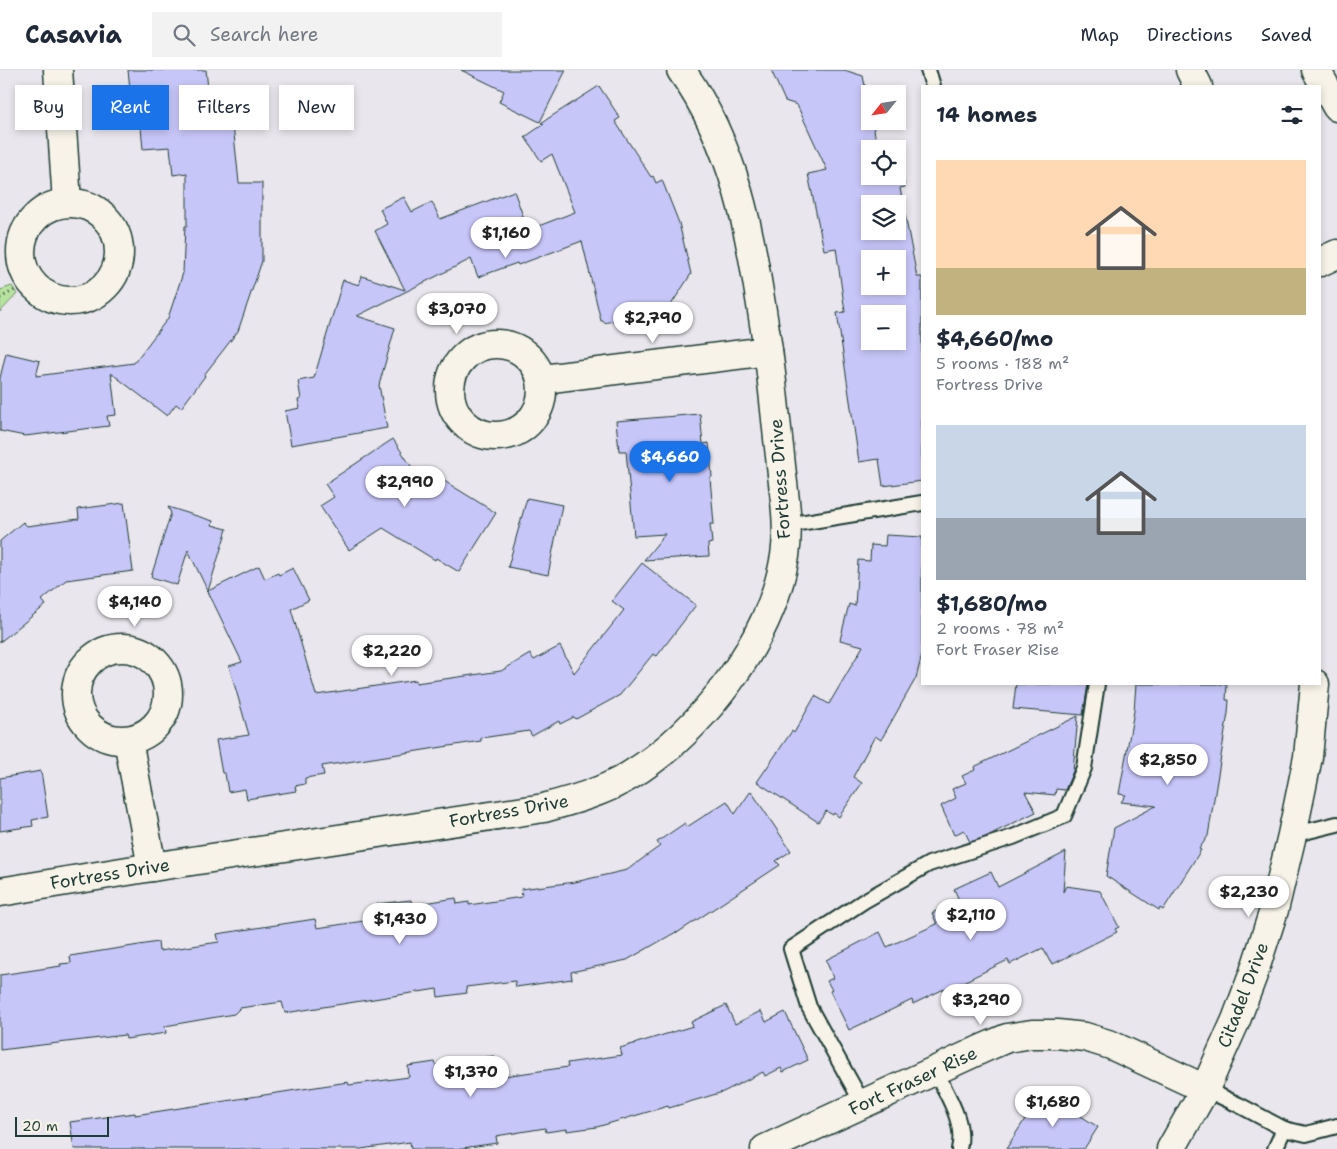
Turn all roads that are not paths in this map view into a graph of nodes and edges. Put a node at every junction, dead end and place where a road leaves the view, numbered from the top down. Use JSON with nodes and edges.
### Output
{"nodes":[{"id":1,"x":58,"y":70,"type":"edge"},
{"id":2,"x":681,"y":70,"type":"edge"},
{"id":3,"x":928,"y":70,"type":"edge"},
{"id":4,"x":1190,"y":70,"type":"edge"},
{"id":5,"x":1316,"y":70,"type":"edge"},
{"id":6,"x":933,"y":85,"type":"edge"},
{"id":7,"x":1198,"y":85,"type":"edge"},
{"id":8,"x":1337,"y":107,"type":"edge"},
{"id":9,"x":67,"y":202,"type":"junction"},
{"id":10,"x":1337,"y":254,"type":"edge"},
{"id":11,"x":1321,"y":262,"type":"edge"},
{"id":12,"x":768,"y":351,"type":"junction"},
{"id":13,"x":543,"y":379,"type":"dead end"},
{"id":14,"x":921,"y":503,"type":"edge"},
{"id":15,"x":787,"y":525,"type":"junction"},
{"id":16,"x":1098,"y":685,"type":"edge"},
{"id":17,"x":1316,"y":685,"type":"edge"},
{"id":18,"x":128,"y":740,"type":"dead end"},
{"id":19,"x":1337,"y":824,"type":"edge"},
{"id":20,"x":1292,"y":835,"type":"junction"},
{"id":21,"x":152,"y":867,"type":"junction"},
{"id":22,"x":0,"y":892,"type":"edge"},
{"id":23,"x":935,"y":1070,"type":"junction"},
{"id":24,"x":1204,"y":1089,"type":"junction"},
{"id":25,"x":863,"y":1104,"type":"junction"},
{"id":26,"x":1337,"y":1126,"type":"edge"},
{"id":27,"x":1284,"y":1129,"type":"junction"},
{"id":28,"x":765,"y":1149,"type":"edge"},
{"id":29,"x":959,"y":1149,"type":"edge"},
{"id":30,"x":1171,"y":1149,"type":"edge"},
{"id":31,"x":1275,"y":1149,"type":"edge"}],
"edges":[{"from":1,"to":9,"type":"street"},
{"from":2,"to":12,"type":"street","name":"Fortress Drive"},
{"from":3,"to":6,"type":"lane"},
{"from":4,"to":7,"type":"street"},
{"from":5,"to":8,"type":"street"},
{"from":9,"to":9,"type":"street"},
{"from":10,"to":11,"type":"street"},
{"from":12,"to":13,"type":"street"},
{"from":12,"to":15,"type":"street","name":"Fortress Drive"},
{"from":14,"to":15,"type":"lane"},
{"from":15,"to":21,"type":"street","name":"Fortress Drive"},
{"from":16,"to":25,"type":"lane"},
{"from":17,"to":20,"type":"street","name":"Citadel Drive"},
{"from":18,"to":21,"type":"street"},
{"from":19,"to":20,"type":"lane"},
{"from":20,"to":24,"type":"street","name":"Citadel Drive"},
{"from":21,"to":22,"type":"street","name":"Fortress Drive"},
{"from":23,"to":24,"type":"street","name":"Fort Fraser Rise"},
{"from":23,"to":25,"type":"street","name":"Fort Fraser Rise"},
{"from":23,"to":29,"type":"lane"},
{"from":24,"to":27,"type":"lane"},
{"from":24,"to":30,"type":"street","name":"Citadel Drive"},
{"from":25,"to":28,"type":"street","name":"Fort Fraser Rise"},
{"from":26,"to":27,"type":"lane"},
{"from":27,"to":31,"type":"lane"}]}
